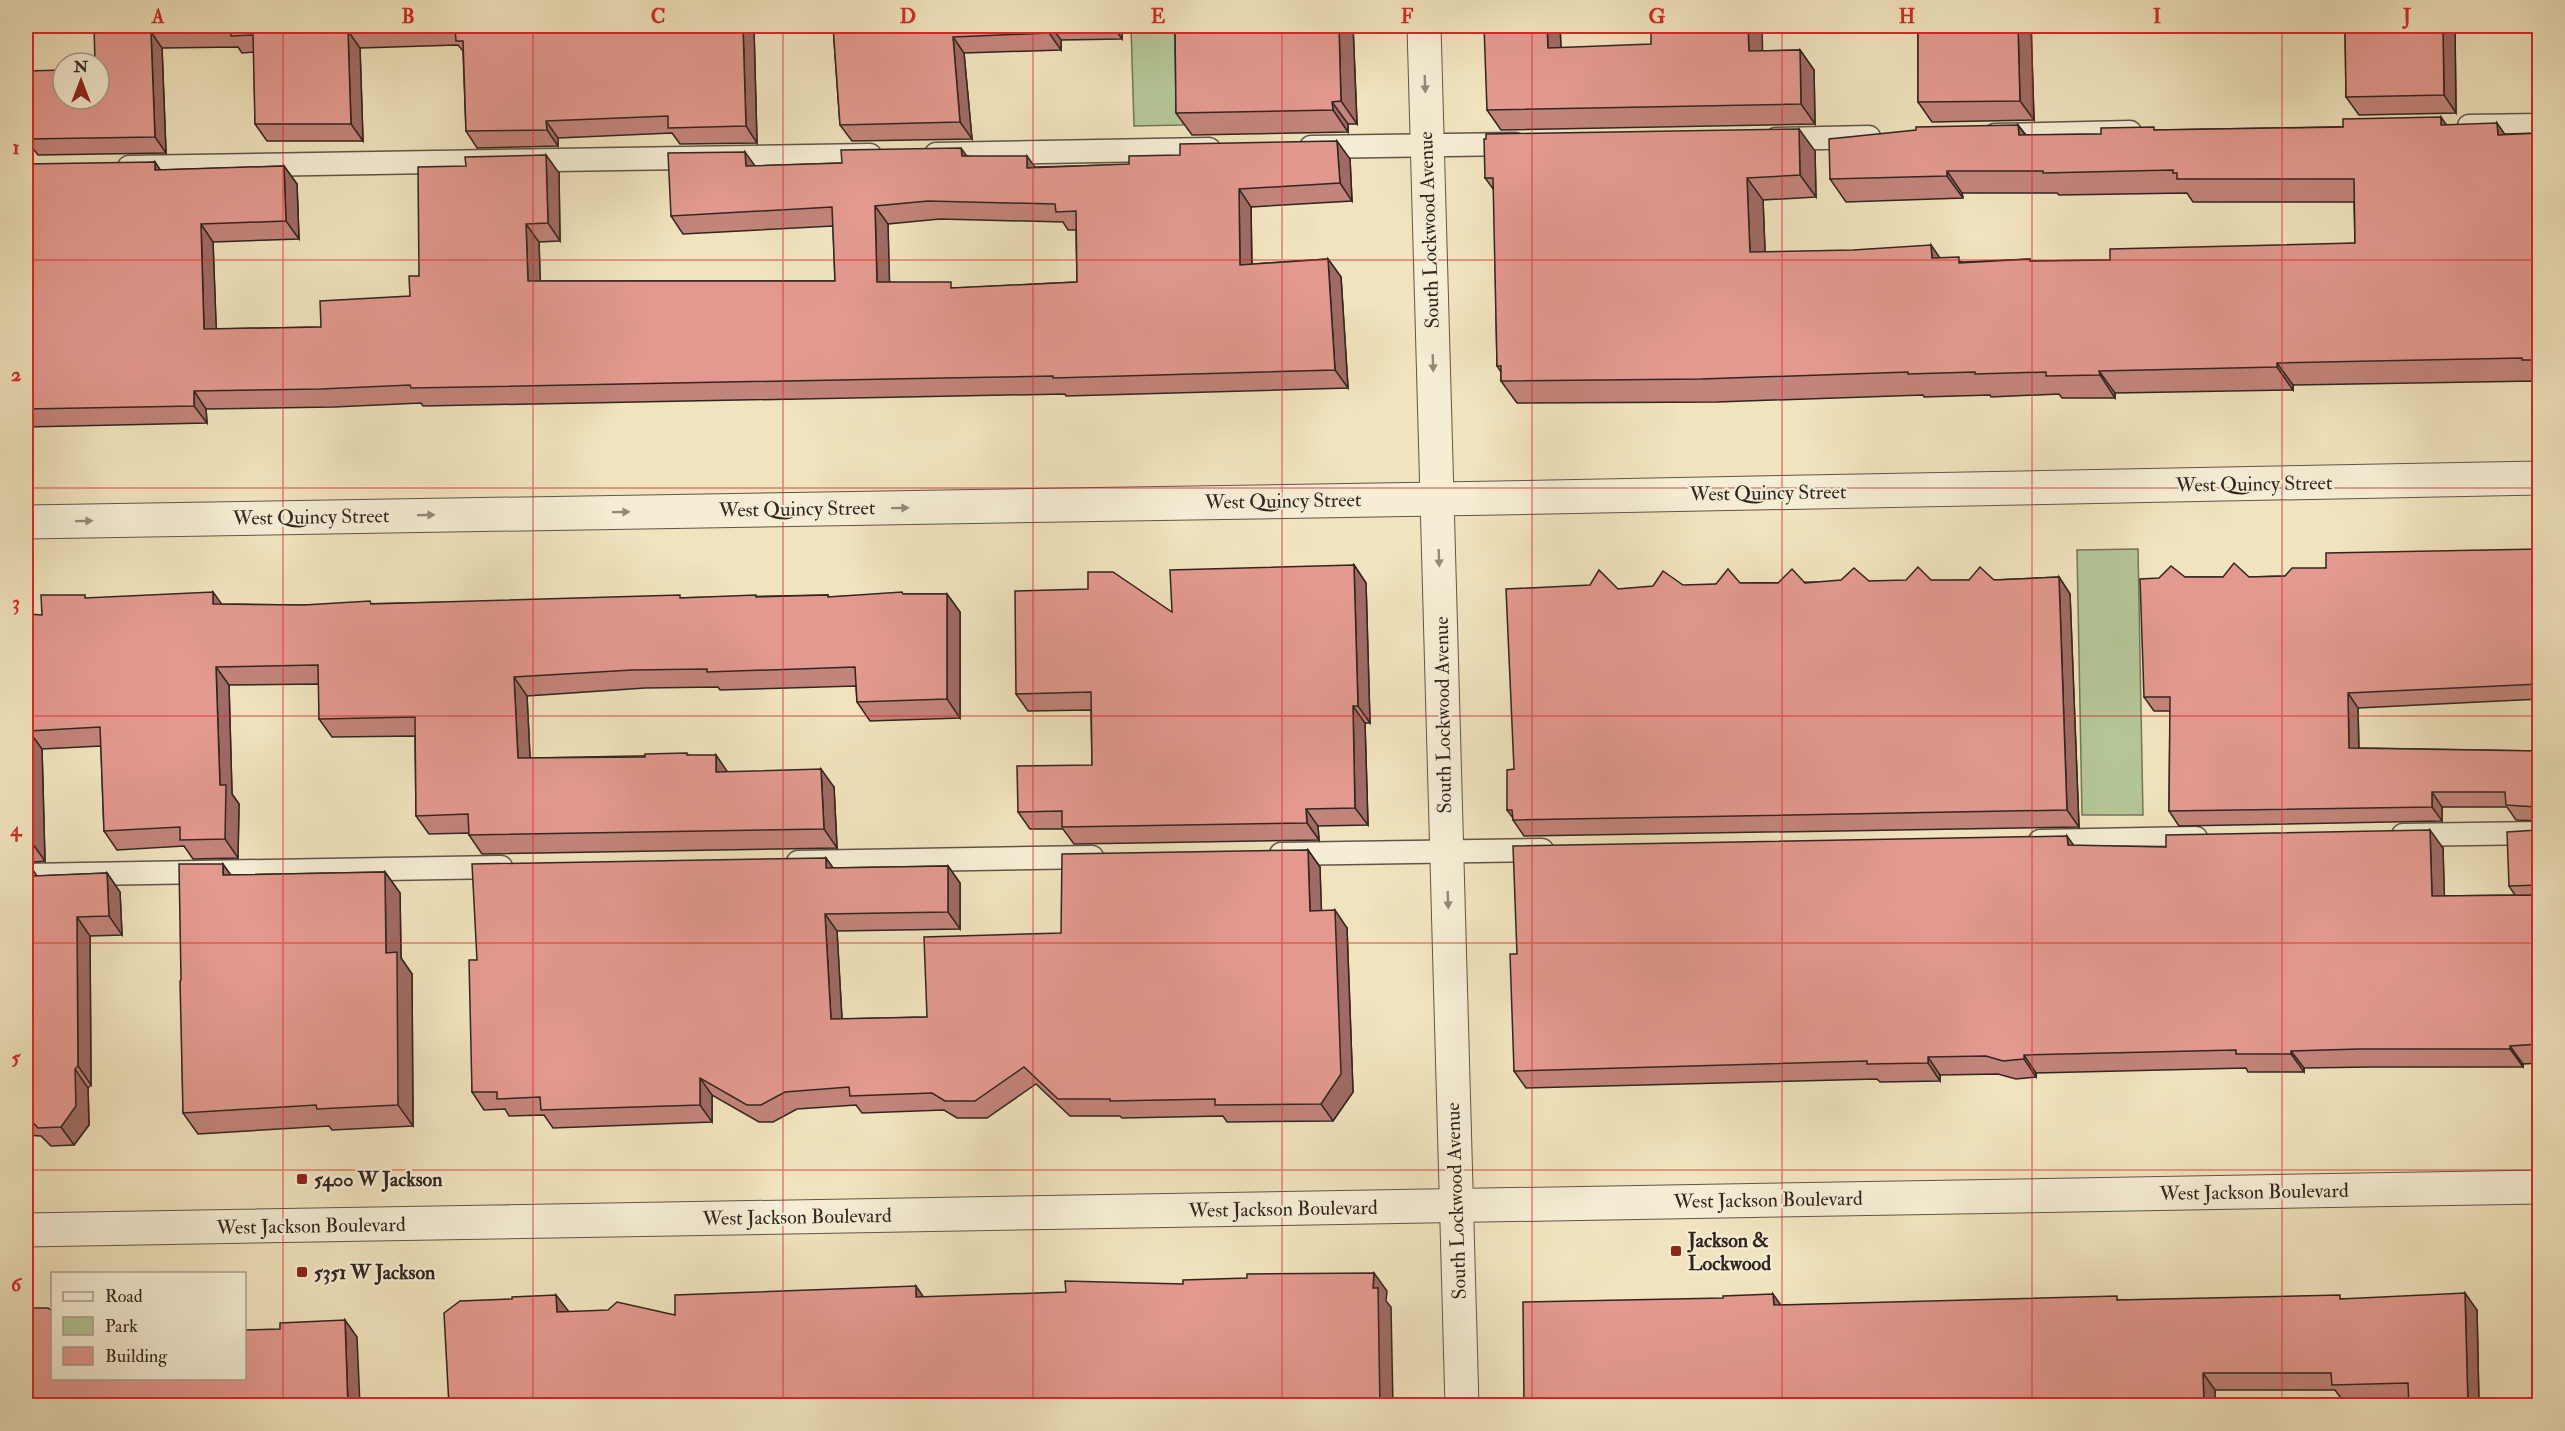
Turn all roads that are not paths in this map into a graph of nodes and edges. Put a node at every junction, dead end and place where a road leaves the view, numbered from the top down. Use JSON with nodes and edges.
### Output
{"nodes":[{"id":1,"x":1424,"y":26,"type":"edge"},
{"id":2,"x":2540,"y":125,"type":"edge"},
{"id":3,"x":2444,"y":127,"type":"edge"},
{"id":4,"x":2157,"y":132,"type":"edge"},
{"id":5,"x":1978,"y":135,"type":"edge"},
{"id":6,"x":1894,"y":137,"type":"edge"},
{"id":7,"x":1751,"y":139,"type":"edge"},
{"id":8,"x":1536,"y":143,"type":"edge"},
{"id":9,"x":1427,"y":146,"type":"junction"},
{"id":10,"x":1293,"y":148,"type":"edge"},
{"id":11,"x":1234,"y":149,"type":"edge"},
{"id":12,"x":887,"y":154,"type":"edge"},
{"id":13,"x":911,"y":154,"type":"edge"},
{"id":14,"x":109,"y":167,"type":"edge"},
{"id":15,"x":2540,"y":478,"type":"edge"},
{"id":16,"x":1437,"y":499,"type":"junction"},
{"id":17,"x":26,"y":522,"type":"edge"},
{"id":18,"x":2540,"y":832,"type":"edge"},
{"id":19,"x":2384,"y":835,"type":"edge"},
{"id":20,"x":2216,"y":838,"type":"edge"},
{"id":21,"x":2024,"y":842,"type":"edge"},
{"id":22,"x":1568,"y":849,"type":"edge"},
{"id":23,"x":1446,"y":851,"type":"junction"},
{"id":24,"x":1264,"y":854,"type":"edge"},
{"id":25,"x":1109,"y":857,"type":"edge"},
{"id":26,"x":776,"y":862,"type":"edge"},
{"id":27,"x":525,"y":867,"type":"edge"},
{"id":28,"x":26,"y":875,"type":"edge"},
{"id":29,"x":2540,"y":1187,"type":"edge"},
{"id":30,"x":1456,"y":1206,"type":"junction"},
{"id":31,"x":26,"y":1230,"type":"edge"},
{"id":32,"x":1462,"y":1406,"type":"edge"}],
"edges":[{"from":1,"to":9,"type":"street","name":"South Lockwood Avenue","one_way":true},
{"from":2,"to":3,"type":"lane"},
{"from":4,"to":5,"type":"lane"},
{"from":6,"to":7,"type":"lane"},
{"from":8,"to":9,"type":"lane"},
{"from":9,"to":10,"type":"lane"},
{"from":9,"to":16,"type":"street","name":"South Lockwood Avenue","one_way":true},
{"from":11,"to":13,"type":"lane"},
{"from":12,"to":14,"type":"lane"},
{"from":15,"to":16,"type":"street","name":"West Quincy Street"},
{"from":17,"to":16,"type":"street","name":"West Quincy Street","one_way":true},
{"from":16,"to":23,"type":"street","name":"South Lockwood Avenue","one_way":true},
{"from":18,"to":19,"type":"lane"},
{"from":20,"to":21,"type":"lane"},
{"from":22,"to":23,"type":"lane"},
{"from":23,"to":24,"type":"lane"},
{"from":23,"to":30,"type":"street","name":"South Lockwood Avenue","one_way":true},
{"from":25,"to":26,"type":"lane"},
{"from":27,"to":28,"type":"lane"},
{"from":29,"to":30,"type":"street","name":"West Jackson Boulevard"},
{"from":30,"to":31,"type":"street","name":"West Jackson Boulevard"},
{"from":30,"to":32,"type":"street","name":"South Lockwood Avenue"}]}
